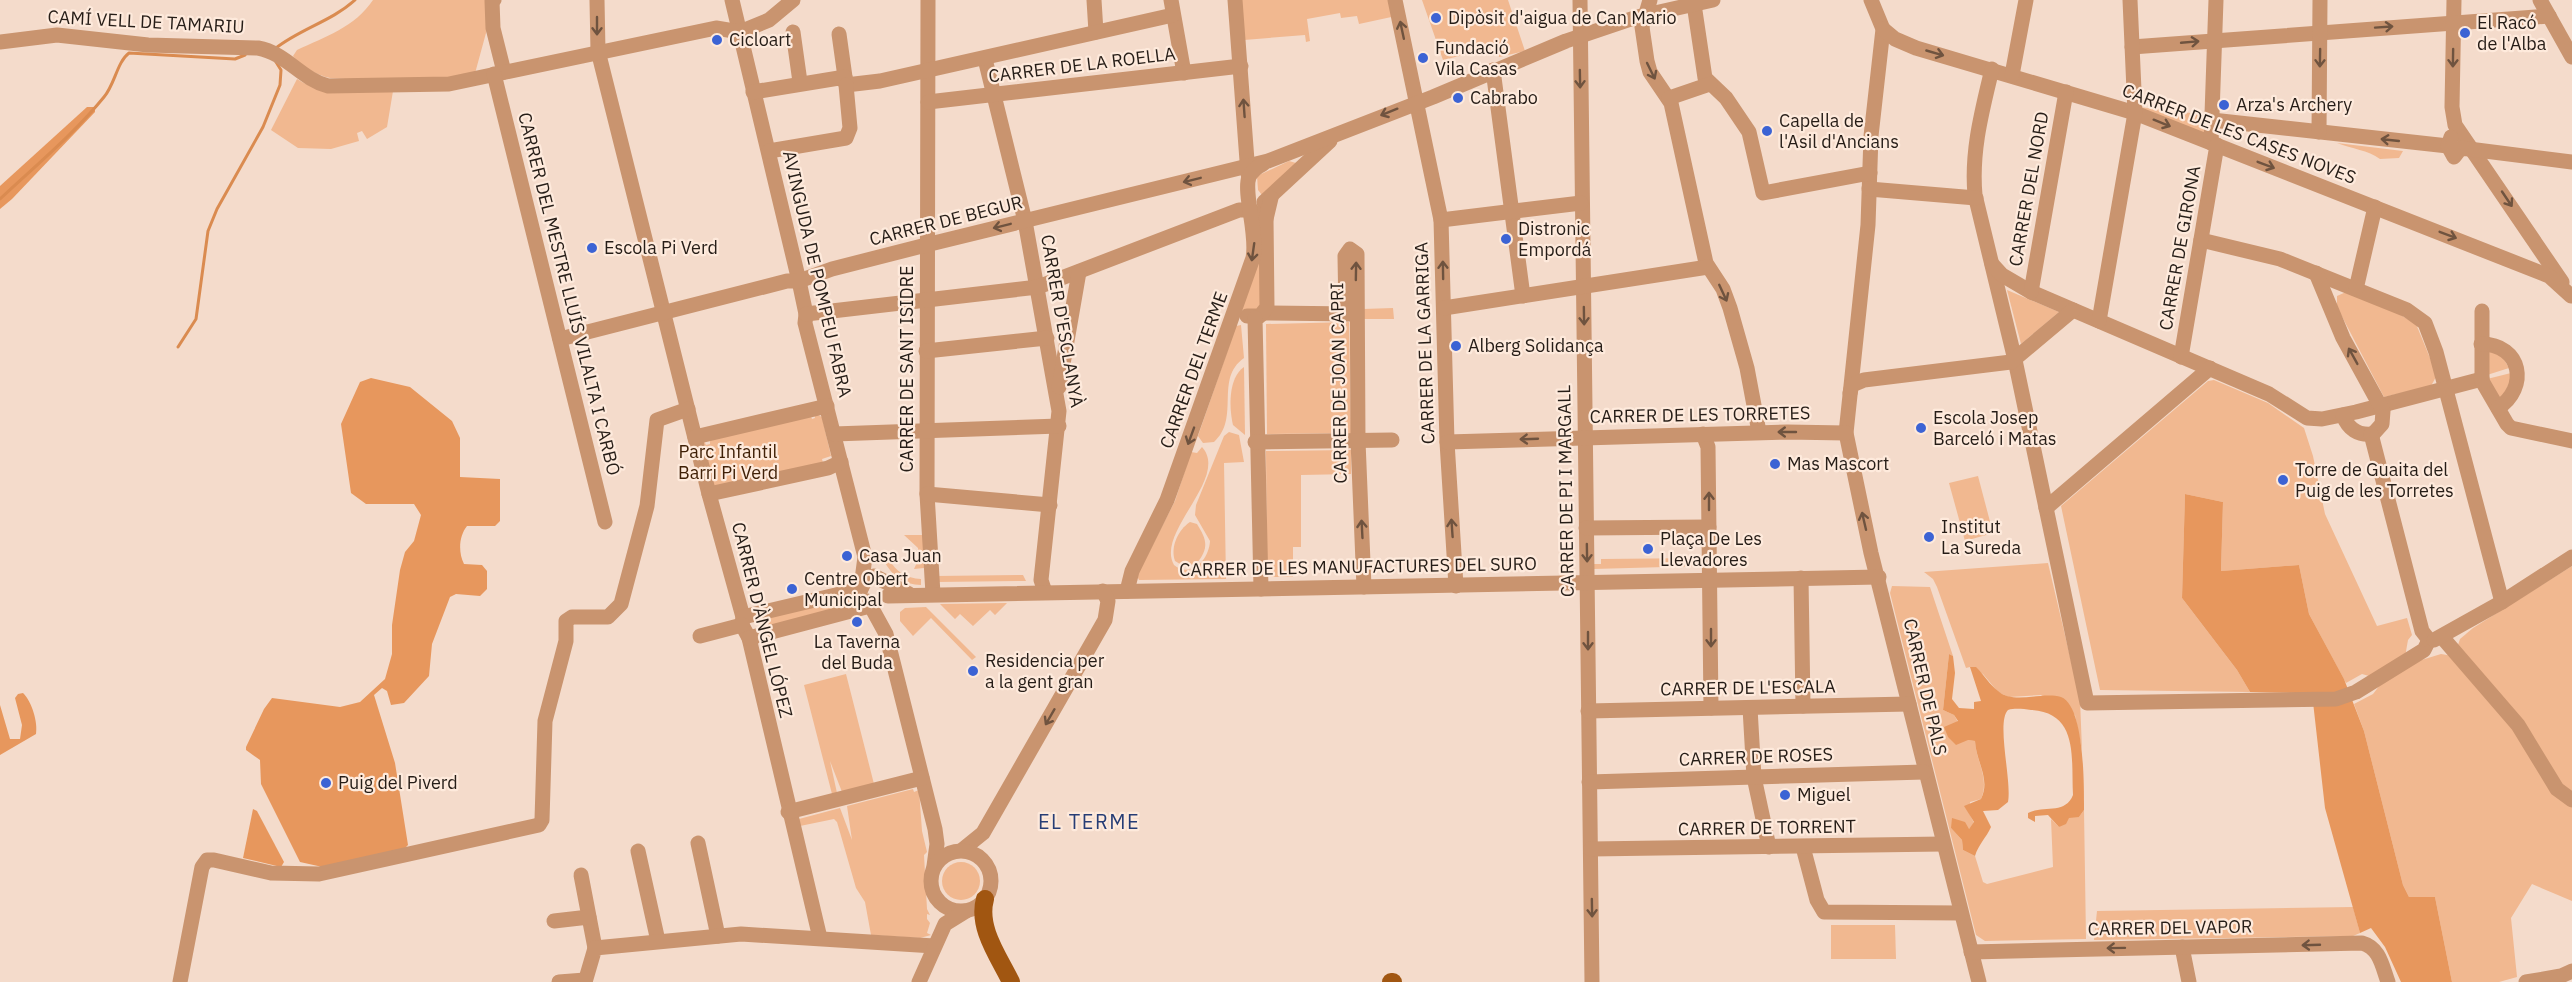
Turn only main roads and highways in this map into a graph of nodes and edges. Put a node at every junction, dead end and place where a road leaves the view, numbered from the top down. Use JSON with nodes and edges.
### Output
{"nodes":[{"id":1,"x":985,"y":899,"type":"road end"},
{"id":2,"x":966,"y":911,"type":"road end"},
{"id":3,"x":1009,"y":982,"type":"edge"}],
"edges":[{"from":1,"to":3,"type":"main road"},
{"from":2,"to":3,"type":"main road"}]}
